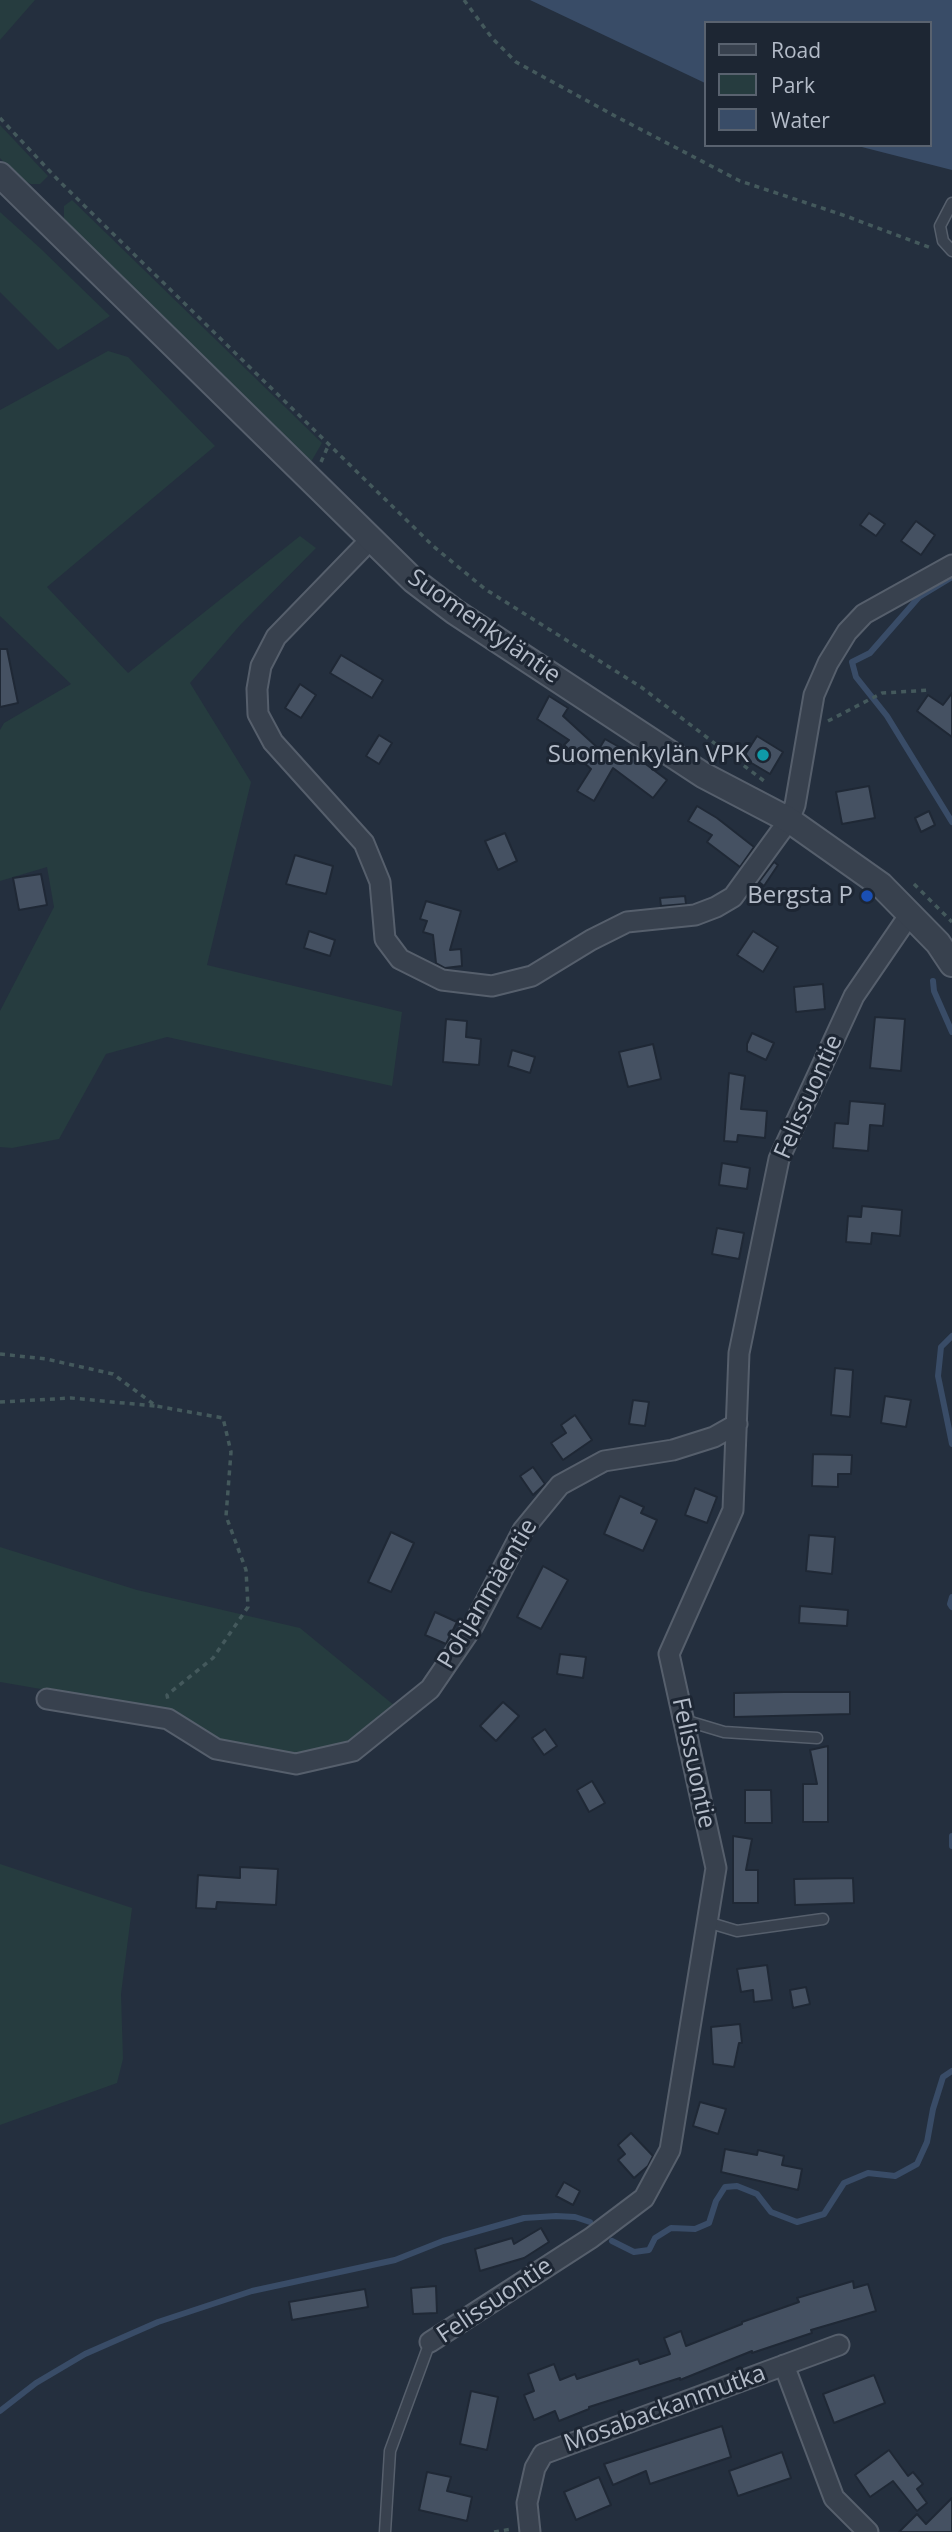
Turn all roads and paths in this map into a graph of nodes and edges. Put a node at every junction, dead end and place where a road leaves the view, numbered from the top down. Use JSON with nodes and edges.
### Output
{"nodes":[{"id":1,"x":464,"y":0,"type":"edge"},
{"id":2,"x":0,"y":118,"type":"edge"},
{"id":3,"x":0,"y":175,"type":"edge"},
{"id":4,"x":952,"y":204,"type":"edge"},
{"id":5,"x":952,"y":251,"type":"edge"},
{"id":6,"x":940,"y":252,"type":"dead end"},
{"id":7,"x":370,"y":540,"type":"junction"},
{"id":8,"x":952,"y":565,"type":"edge"},
{"id":9,"x":931,"y":690,"type":"dead end"},
{"id":10,"x":808,"y":732,"type":"junction"},
{"id":11,"x":764,"y":781,"type":"dead end"},
{"id":12,"x":789,"y":820,"type":"junction"},
{"id":13,"x":914,"y":884,"type":"dead end"},
{"id":14,"x":910,"y":914,"type":"junction"},
{"id":15,"x":952,"y":922,"type":"edge"},
{"id":16,"x":952,"y":964,"type":"edge"},
{"id":17,"x":0,"y":1354,"type":"edge"},
{"id":18,"x":0,"y":1402,"type":"edge"},
{"id":19,"x":156,"y":1406,"type":"junction"},
{"id":20,"x":737,"y":1424,"type":"junction"},
{"id":21,"x":47,"y":1699,"type":"dead end"},
{"id":22,"x":168,"y":1719,"type":"junction"},
{"id":23,"x":684,"y":1720,"type":"junction"},
{"id":24,"x":817,"y":1738,"type":"dead end"},
{"id":25,"x":823,"y":1919,"type":"dead end"},
{"id":26,"x":707,"y":1922,"type":"junction"},
{"id":27,"x":430,"y":2342,"type":"joint"},
{"id":28,"x":839,"y":2345,"type":"dead end"},
{"id":29,"x":784,"y":2365,"type":"junction"},
{"id":30,"x":385,"y":2532,"type":"edge"},
{"id":31,"x":530,"y":2532,"type":"edge"},
{"id":32,"x":868,"y":2532,"type":"edge"}],
"edges":[{"from":1,"to":6,"type":"path"},
{"from":2,"to":11,"type":"path"},
{"from":3,"to":7,"type":"street","name":"Suomenkyläntie"},
{"from":4,"to":5,"type":"lane"},
{"from":7,"to":12,"type":"street","name":"Suomenkyläntie"},
{"from":7,"to":12,"type":"street"},
{"from":8,"to":10,"type":"street"},
{"from":9,"to":10,"type":"path"},
{"from":10,"to":12,"type":"street"},
{"from":12,"to":14,"type":"street","name":"Suomenkyläntie"},
{"from":13,"to":15,"type":"path"},
{"from":14,"to":16,"type":"street","name":"Suomenkyläntie"},
{"from":14,"to":20,"type":"street","name":"Felissuontie"},
{"from":17,"to":19,"type":"path"},
{"from":18,"to":19,"type":"path"},
{"from":19,"to":22,"type":"path"},
{"from":20,"to":22,"type":"street","name":"Pohjanmäentie"},
{"from":20,"to":23,"type":"street","name":"Felissuontie"},
{"from":21,"to":22,"type":"street","name":"Pohjanmäentie"},
{"from":23,"to":24,"type":"lane"},
{"from":23,"to":26,"type":"street","name":"Felissuontie"},
{"from":25,"to":26,"type":"lane"},
{"from":26,"to":27,"type":"street","name":"Felissuontie"},
{"from":27,"to":30,"type":"lane","name":"Felissuontie"},
{"from":28,"to":29,"type":"street","name":"Mosabackanmutka"},
{"from":29,"to":31,"type":"street","name":"Mosabackanmutka"},
{"from":29,"to":32,"type":"street","name":"Mosabackanmutka"}]}
